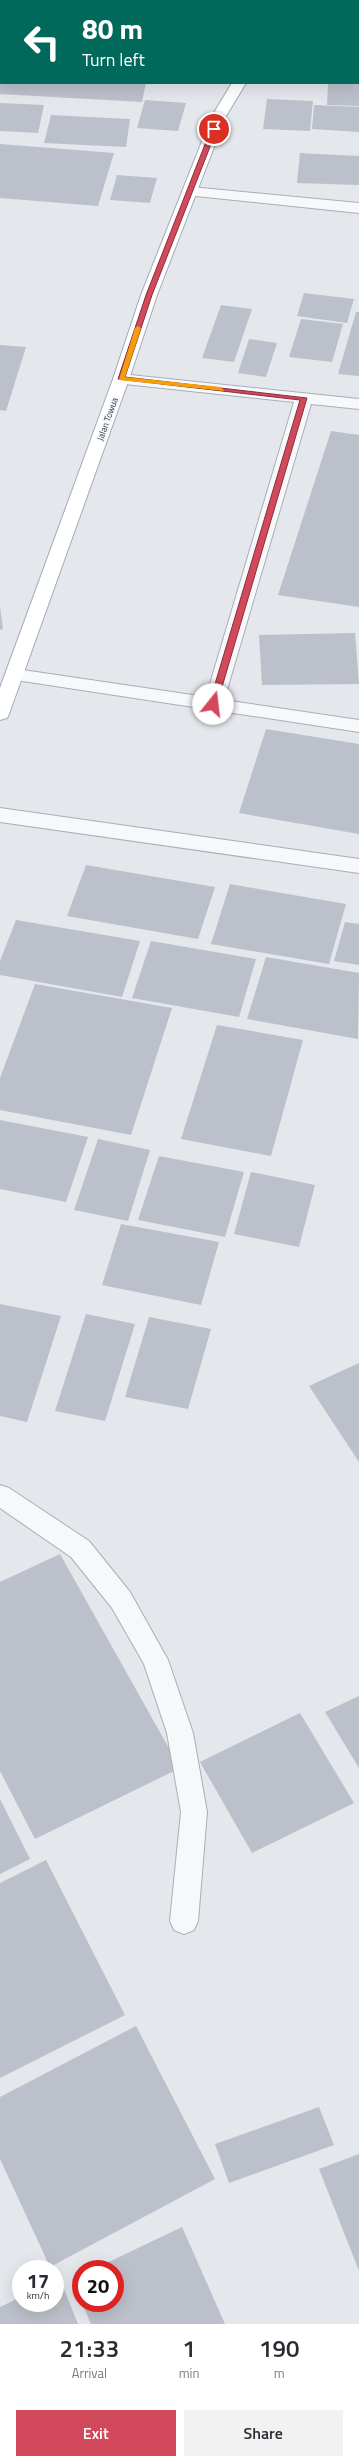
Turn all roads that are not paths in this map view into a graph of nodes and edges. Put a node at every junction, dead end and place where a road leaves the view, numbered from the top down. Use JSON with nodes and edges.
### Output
{"nodes":[{"id":1,"x":238,"y":84,"type":"edge"},
{"id":2,"x":191,"y":192,"type":"junction"},
{"id":3,"x":359,"y":208,"type":"edge"},
{"id":4,"x":121,"y":379,"type":"junction"},
{"id":5,"x":304,"y":398,"type":"junction"},
{"id":6,"x":359,"y":404,"type":"edge"},
{"id":7,"x":16,"y":675,"type":"junction"},
{"id":8,"x":213,"y":704,"type":"junction"},
{"id":9,"x":0,"y":714,"type":"edge"},
{"id":10,"x":359,"y":726,"type":"edge"},
{"id":11,"x":0,"y":815,"type":"edge"},
{"id":12,"x":359,"y":866,"type":"edge"},
{"id":13,"x":0,"y":1495,"type":"edge"},
{"id":14,"x":184,"y":1921,"type":"dead end"}],
"edges":[{"from":1,"to":2,"type":"main road","name":"Jalan Towua"},
{"from":2,"to":3,"type":"street"},
{"from":2,"to":4,"type":"main road","name":"Jalan Towua"},
{"from":4,"to":5,"type":"street"},
{"from":4,"to":7,"type":"main road","name":"Jalan Towua"},
{"from":5,"to":6,"type":"street"},
{"from":5,"to":8,"type":"street"},
{"from":7,"to":8,"type":"street"},
{"from":7,"to":9,"type":"main road","name":"Jalan Towua"},
{"from":8,"to":10,"type":"street"},
{"from":11,"to":12,"type":"street"},
{"from":13,"to":14,"type":"street"}]}
